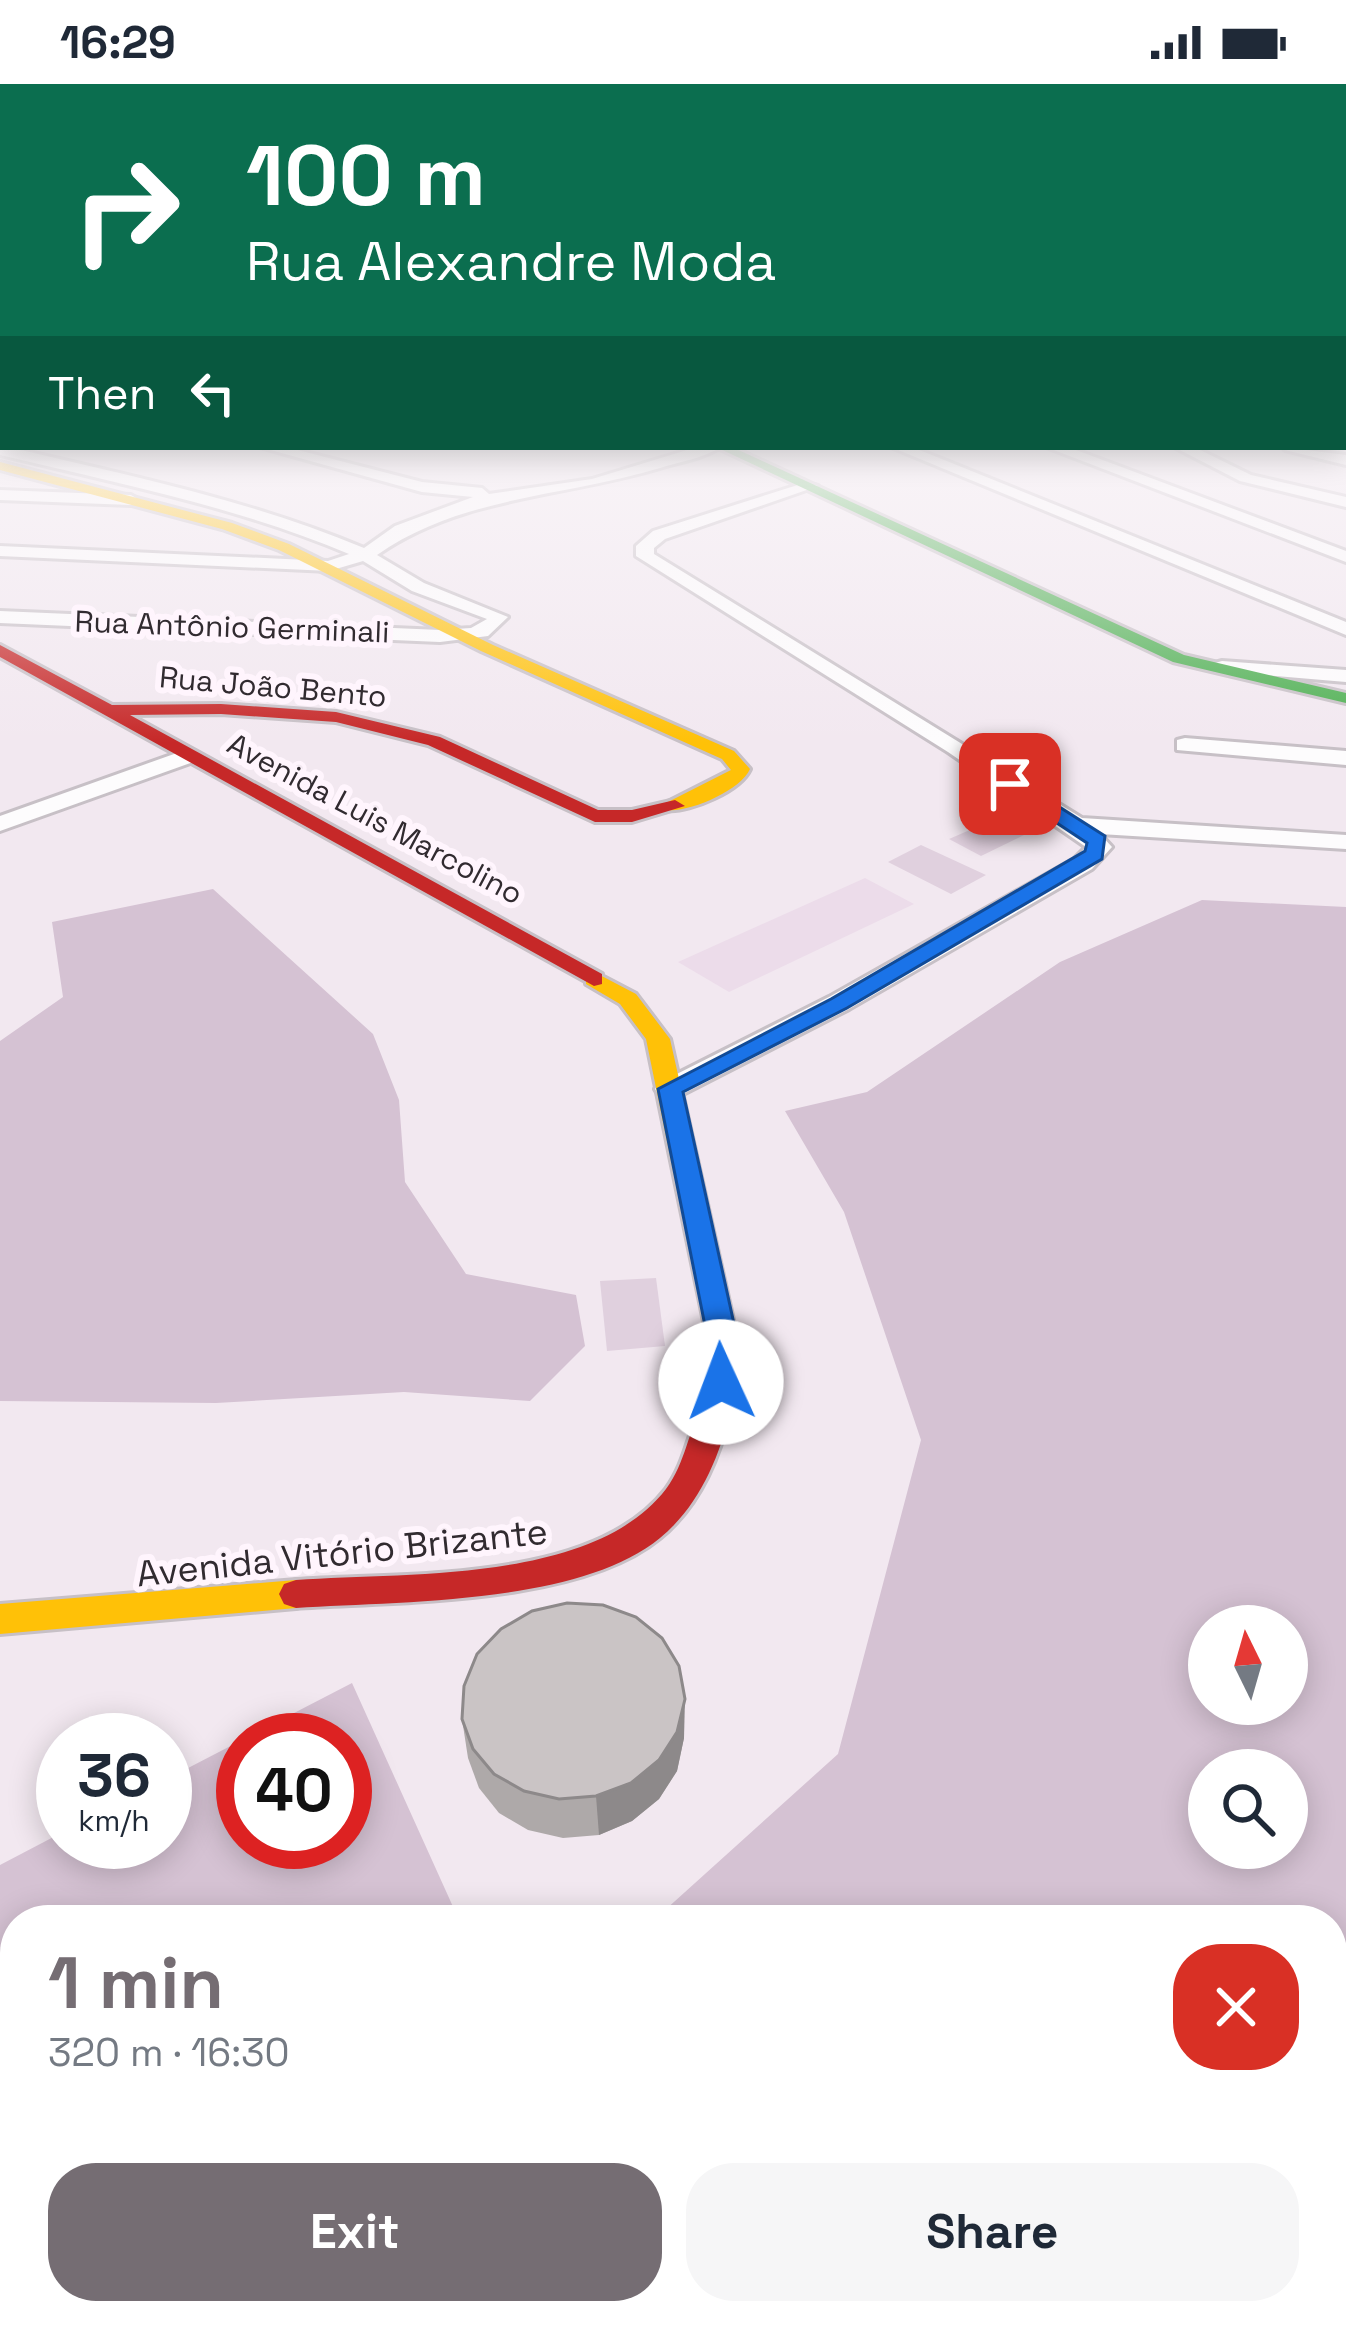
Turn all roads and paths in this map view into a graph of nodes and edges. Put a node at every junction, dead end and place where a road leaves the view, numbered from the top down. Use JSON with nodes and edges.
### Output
{"nodes":[{"id":1,"x":246,"y":534,"type":"edge"},
{"id":2,"x":314,"y":534,"type":"edge"},
{"id":3,"x":396,"y":534,"type":"edge"},
{"id":4,"x":665,"y":534,"type":"edge"},
{"id":5,"x":912,"y":534,"type":"edge"},
{"id":6,"x":1112,"y":534,"type":"edge"},
{"id":7,"x":1285,"y":534,"type":"edge"},
{"id":8,"x":1314,"y":534,"type":"edge"},
{"id":9,"x":1346,"y":544,"type":"edge"},
{"id":10,"x":0,"y":551,"type":"edge"},
{"id":11,"x":365,"y":556,"type":"junction"},
{"id":12,"x":1346,"y":557,"type":"edge"},
{"id":13,"x":329,"y":566,"type":"junction"},
{"id":14,"x":0,"y":617,"type":"edge"},
{"id":15,"x":1346,"y":629,"type":"edge"},
{"id":16,"x":464,"y":636,"type":"junction"},
{"id":17,"x":0,"y":650,"type":"edge"},
{"id":18,"x":1200,"y":666,"type":"junction"},
{"id":19,"x":1346,"y":676,"type":"edge"},
{"id":20,"x":1346,"y":698,"type":"edge"},
{"id":21,"x":106,"y":710,"type":"junction"},
{"id":22,"x":1185,"y":745,"type":"dead end"},
{"id":23,"x":188,"y":756,"type":"junction"},
{"id":24,"x":1346,"y":758,"type":"edge"},
{"id":25,"x":0,"y":824,"type":"edge"},
{"id":26,"x":1076,"y":824,"type":"junction"},
{"id":27,"x":1346,"y":842,"type":"edge"},
{"id":28,"x":670,"y":1089,"type":"junction"},
{"id":29,"x":0,"y":1619,"type":"edge"}],
"edges":[{"from":1,"to":13,"type":"street"},
{"from":2,"to":11,"type":"street"},
{"from":3,"to":11,"type":"street"},
{"from":4,"to":26,"type":"street"},
{"from":5,"to":18,"type":"street"},
{"from":6,"to":15,"type":"street"},
{"from":7,"to":12,"type":"street"},
{"from":8,"to":9,"type":"street"},
{"from":10,"to":13,"type":"street"},
{"from":11,"to":13,"type":"street"},
{"from":11,"to":16,"type":"street"},
{"from":13,"to":16,"type":"street"},
{"from":14,"to":16,"type":"street","name":"Rua Antônio Germinali"},
{"from":16,"to":21,"type":"street","name":"Rua João Bento"},
{"from":17,"to":21,"type":"street","name":"Avenida Luis Marcolino"},
{"from":18,"to":19,"type":"street"},
{"from":18,"to":20,"type":"street"},
{"from":21,"to":23,"type":"street","name":"Avenida Luis Marcolino"},
{"from":22,"to":24,"type":"street"},
{"from":23,"to":25,"type":"street"},
{"from":23,"to":28,"type":"street","name":"Avenida Luis Marcolino"},
{"from":26,"to":27,"type":"street"},
{"from":26,"to":28,"type":"street"},
{"from":28,"to":29,"type":"street","name":"Avenida Vitório Brizante"}]}
